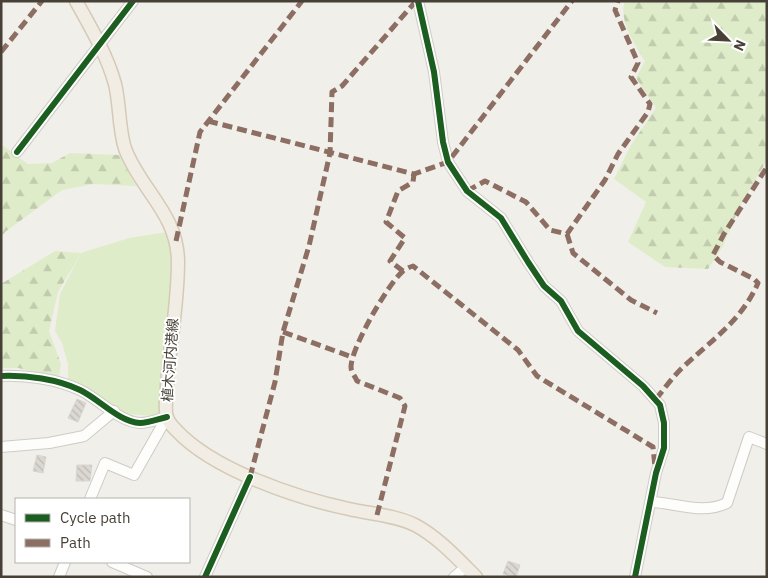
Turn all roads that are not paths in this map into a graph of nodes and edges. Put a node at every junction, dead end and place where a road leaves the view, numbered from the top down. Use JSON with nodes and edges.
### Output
{"nodes":[{"id":1,"x":76,"y":1,"type":"edge"},
{"id":2,"x":134,"y":1,"type":"edge"},
{"id":3,"x":418,"y":1,"type":"edge"},
{"id":4,"x":100,"y":47,"type":"junction"},
{"id":5,"x":17,"y":152,"type":"dead end"},
{"id":6,"x":1,"y":376,"type":"edge"},
{"id":7,"x":114,"y":412,"type":"junction"},
{"id":8,"x":166,"y":417,"type":"junction"},
{"id":9,"x":767,"y":444,"type":"edge"},
{"id":10,"x":1,"y":447,"type":"edge"},
{"id":11,"x":250,"y":477,"type":"junction"},
{"id":12,"x":90,"y":498,"type":"edge"},
{"id":13,"x":651,"y":502,"type":"junction"},
{"id":14,"x":2,"y":517,"type":"edge"},
{"id":15,"x":15,"y":520,"type":"edge"},
{"id":16,"x":66,"y":563,"type":"edge"},
{"id":17,"x":114,"y":563,"type":"edge"},
{"id":18,"x":466,"y":567,"type":"junction"},
{"id":19,"x":59,"y":577,"type":"edge"},
{"id":20,"x":147,"y":577,"type":"edge"},
{"id":21,"x":205,"y":577,"type":"edge"},
{"id":22,"x":454,"y":577,"type":"edge"},
{"id":23,"x":476,"y":577,"type":"edge"},
{"id":24,"x":635,"y":577,"type":"edge"}],
"edges":[{"from":1,"to":4,"type":"main road","name":"植木河内港線"},
{"from":2,"to":4,"type":"street"},
{"from":3,"to":13,"type":"street"},
{"from":4,"to":5,"type":"street"},
{"from":4,"to":8,"type":"main road","name":"植木河内港線"},
{"from":6,"to":7,"type":"street"},
{"from":7,"to":8,"type":"street"},
{"from":7,"to":10,"type":"street"},
{"from":8,"to":11,"type":"main road","name":"植木河内港線"},
{"from":8,"to":12,"type":"street"},
{"from":9,"to":13,"type":"street"},
{"from":11,"to":18,"type":"main road","name":"植木河内港線"},
{"from":11,"to":21,"type":"street"},
{"from":13,"to":24,"type":"street"},
{"from":14,"to":15,"type":"street"},
{"from":16,"to":19,"type":"street"},
{"from":17,"to":20,"type":"street"},
{"from":18,"to":22,"type":"street"},
{"from":18,"to":23,"type":"main road","name":"植木河内港線"}]}
